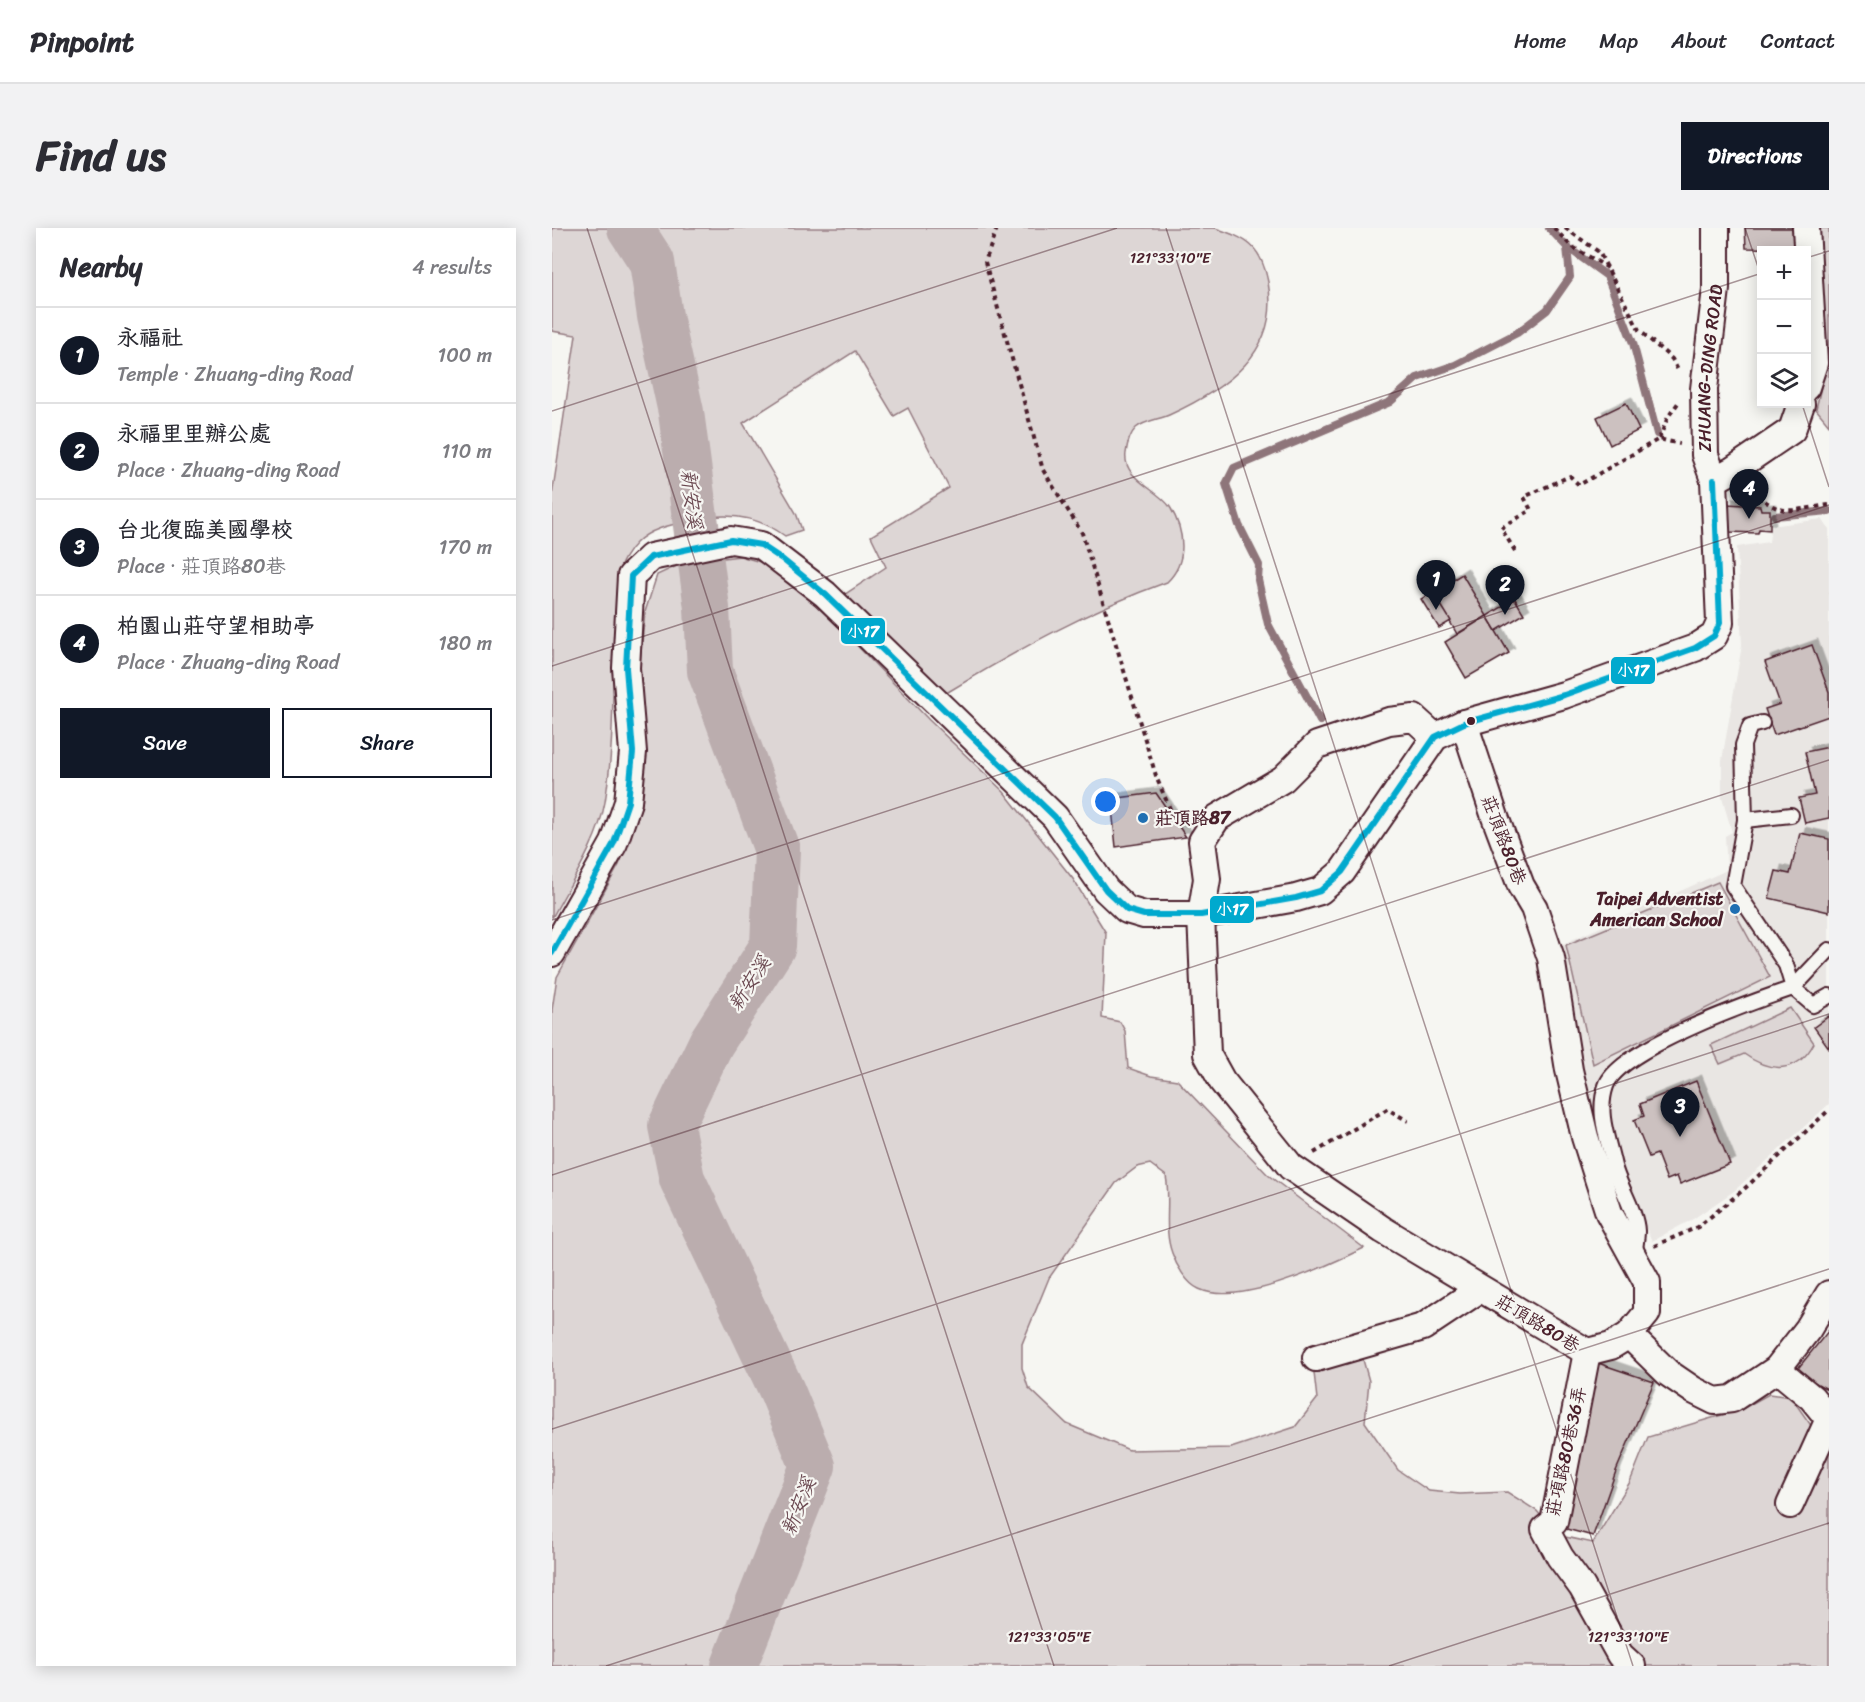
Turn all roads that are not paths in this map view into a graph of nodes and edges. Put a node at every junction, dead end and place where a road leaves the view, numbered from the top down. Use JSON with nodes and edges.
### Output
{"nodes":[{"id":1,"x":1716,"y":228,"type":"edge"},
{"id":2,"x":1806,"y":228,"type":"edge"},
{"id":3,"x":1811,"y":372,"type":"edge"},
{"id":4,"x":1800,"y":408,"type":"edge"},
{"id":5,"x":1723,"y":475,"type":"junction"},
{"id":6,"x":1464,"y":723,"type":"junction"},
{"id":7,"x":1762,"y":723,"type":"dead end"},
{"id":8,"x":1435,"y":737,"type":"junction"},
{"id":9,"x":1791,"y":815,"type":"dead end"},
{"id":10,"x":1745,"y":820,"type":"junction"},
{"id":11,"x":1201,"y":915,"type":"junction"},
{"id":12,"x":1829,"y":950,"type":"edge"},
{"id":13,"x":552,"y":953,"type":"edge"},
{"id":14,"x":1793,"y":988,"type":"junction"},
{"id":15,"x":1829,"y":996,"type":"edge"},
{"id":16,"x":1634,"y":1255,"type":"junction"},
{"id":17,"x":1480,"y":1289,"type":"junction"},
{"id":18,"x":1829,"y":1294,"type":"edge"},
{"id":19,"x":1629,"y":1335,"type":"junction"},
{"id":20,"x":1587,"y":1352,"type":"junction"},
{"id":21,"x":1316,"y":1358,"type":"dead end"},
{"id":22,"x":1777,"y":1369,"type":"junction"},
{"id":23,"x":1829,"y":1419,"type":"edge"},
{"id":24,"x":1790,"y":1505,"type":"dead end"},
{"id":25,"x":1632,"y":1666,"type":"edge"}],
"edges":[{"from":1,"to":5,"type":"street","name":"ZHUANG-DING ROAD"},
{"from":2,"to":3,"type":"street"},
{"from":4,"to":5,"type":"street"},
{"from":5,"to":6,"type":"street","name":"ZHUANG-DING ROAD"},
{"from":6,"to":8,"type":"street","name":"ZHUANG-DING ROAD"},
{"from":6,"to":16,"type":"street","name":"莊頂路80巷"},
{"from":7,"to":10,"type":"lane"},
{"from":8,"to":11,"type":"street","name":"ZHUANG-DING ROAD"},
{"from":8,"to":11,"type":"street","name":"莊頂路80巷"},
{"from":9,"to":10,"type":"lane"},
{"from":10,"to":14,"type":"lane"},
{"from":11,"to":13,"type":"street","name":"ZHUANG-DING ROAD"},
{"from":11,"to":17,"type":"street","name":"莊頂路80巷"},
{"from":12,"to":14,"type":"lane"},
{"from":14,"to":15,"type":"lane"},
{"from":14,"to":16,"type":"lane"},
{"from":16,"to":19,"type":"street","name":"莊頂路80巷"},
{"from":17,"to":20,"type":"street","name":"莊頂路80巷"},
{"from":17,"to":21,"type":"street"},
{"from":18,"to":22,"type":"street"},
{"from":19,"to":20,"type":"street","name":"莊頂路80巷"},
{"from":19,"to":22,"type":"street"},
{"from":20,"to":25,"type":"street","name":"莊項路80巷36弄"},
{"from":22,"to":23,"type":"street"},
{"from":23,"to":24,"type":"street"}]}
